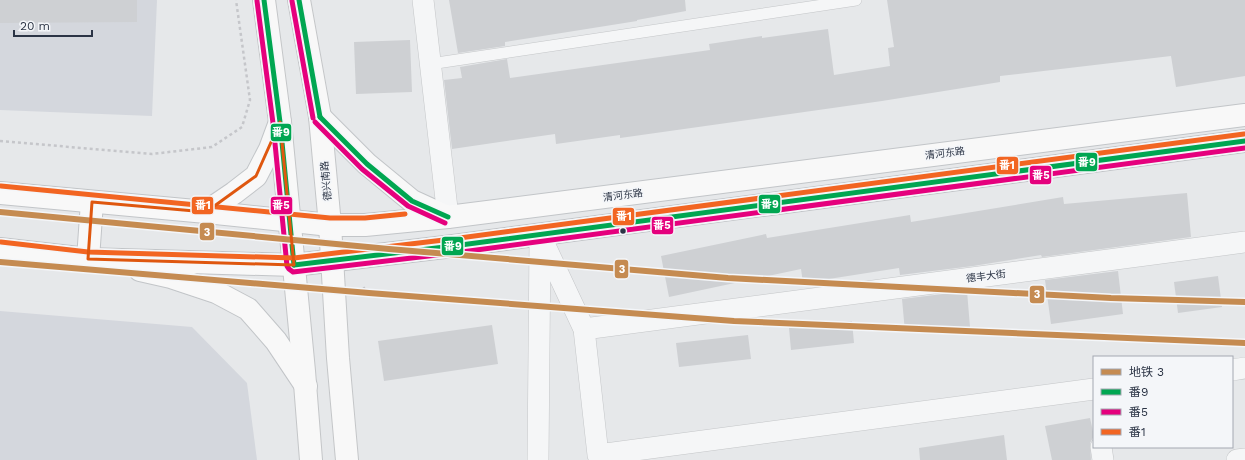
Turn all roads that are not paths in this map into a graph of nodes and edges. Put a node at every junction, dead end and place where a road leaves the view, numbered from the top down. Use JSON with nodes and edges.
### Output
{"nodes":[{"id":1,"x":264,"y":0,"type":"edge"},
{"id":2,"x":299,"y":0,"type":"edge"},
{"id":3,"x":423,"y":0,"type":"edge"},
{"id":4,"x":856,"y":0,"type":"edge"},
{"id":5,"x":430,"y":64,"type":"junction"},
{"id":6,"x":1245,"y":115,"type":"edge"},
{"id":7,"x":320,"y":117,"type":"junction"},
{"id":8,"x":280,"y":122,"type":"junction"},
{"id":9,"x":1245,"y":141,"type":"edge"},
{"id":10,"x":0,"y":194,"type":"edge"},
{"id":11,"x":92,"y":202,"type":"junction"},
{"id":12,"x":206,"y":212,"type":"junction"},
{"id":13,"x":448,"y":217,"type":"junction"},
{"id":14,"x":290,"y":220,"type":"junction"},
{"id":15,"x":330,"y":225,"type":"junction"},
{"id":16,"x":540,"y":235,"type":"junction"},
{"id":17,"x":1245,"y":242,"type":"edge"},
{"id":18,"x":0,"y":249,"type":"edge"},
{"id":19,"x":88,"y":259,"type":"junction"},
{"id":20,"x":332,"y":261,"type":"junction"},
{"id":21,"x":294,"y":265,"type":"junction"},
{"id":22,"x":584,"y":329,"type":"junction"},
{"id":23,"x":1245,"y":368,"type":"edge"},
{"id":24,"x":1233,"y":370,"type":"edge"},
{"id":25,"x":306,"y":386,"type":"junction"},
{"id":26,"x":1093,"y":389,"type":"edge"},
{"id":27,"x":1101,"y":448,"type":"edge"},
{"id":28,"x":1245,"y":459,"type":"edge"},
{"id":29,"x":312,"y":460,"type":"edge"},
{"id":30,"x":347,"y":460,"type":"edge"},
{"id":31,"x":538,"y":460,"type":"edge"},
{"id":32,"x":1103,"y":460,"type":"edge"},
{"id":33,"x":1236,"y":460,"type":"edge"}],
"edges":[{"from":1,"to":8,"type":"main road"},
{"from":2,"to":7,"type":"main road","name":"德兴南路"},
{"from":3,"to":5,"type":"street"},
{"from":4,"to":5,"type":"lane"},
{"from":5,"to":13,"type":"street"},
{"from":6,"to":13,"type":"main road","name":"清河东路"},
{"from":7,"to":13,"type":"main road"},
{"from":7,"to":15,"type":"main road","name":"德兴南路"},
{"from":8,"to":12,"type":"main road"},
{"from":8,"to":14,"type":"main road"},
{"from":9,"to":16,"type":"main road"},
{"from":10,"to":11,"type":"main road","name":"清河东路"},
{"from":11,"to":12,"type":"main road","name":"清河东路"},
{"from":11,"to":19,"type":"main road"},
{"from":12,"to":14,"type":"main road","name":"清河东路"},
{"from":13,"to":15,"type":"main road","name":"清河东路"},
{"from":14,"to":15,"type":"main road","name":"清河东路"},
{"from":14,"to":21,"type":"main road"},
{"from":15,"to":20,"type":"main road","name":"德兴南路"},
{"from":16,"to":20,"type":"main road"},
{"from":16,"to":22,"type":"street"},
{"from":16,"to":31,"type":"street"},
{"from":17,"to":22,"type":"street","name":"德丰大街"},
{"from":18,"to":19,"type":"main road"},
{"from":19,"to":21,"type":"main road"},
{"from":19,"to":25,"type":"main road"},
{"from":20,"to":21,"type":"main road"},
{"from":20,"to":30,"type":"main road","name":"德兴南路"},
{"from":21,"to":25,"type":"main road"},
{"from":22,"to":26,"type":"street"},
{"from":23,"to":24,"type":"street"},
{"from":25,"to":29,"type":"main road"},
{"from":27,"to":32,"type":"street"},
{"from":28,"to":33,"type":"street"}]}
